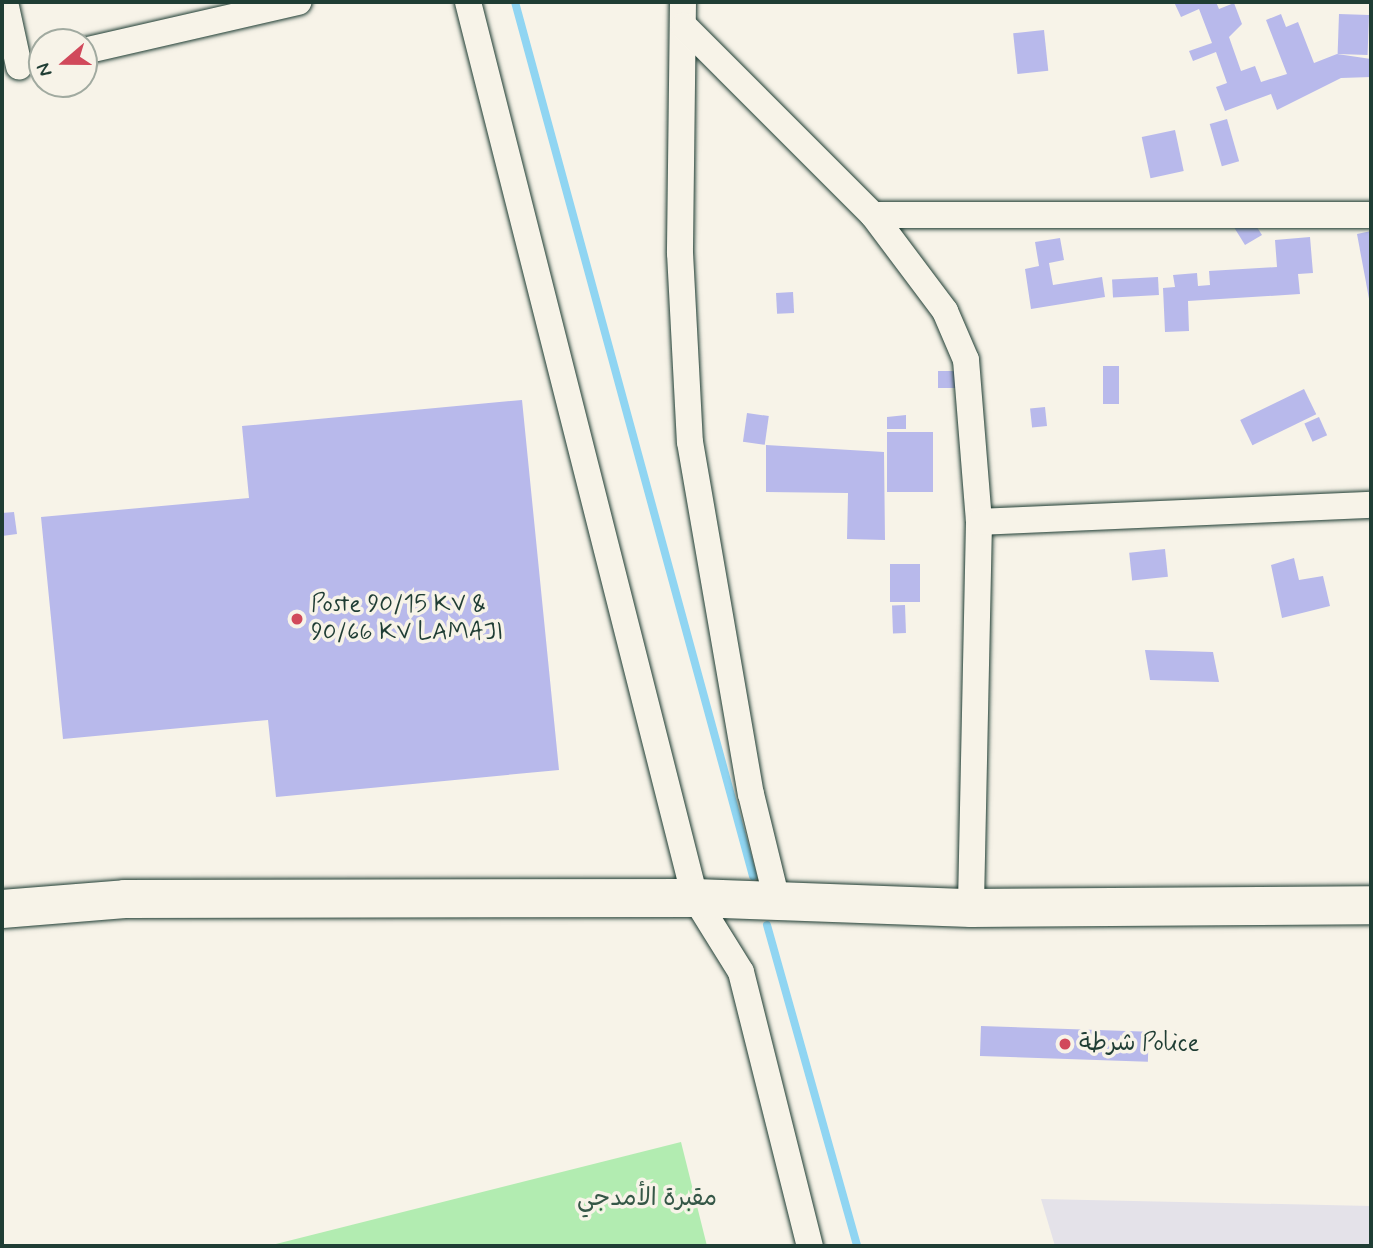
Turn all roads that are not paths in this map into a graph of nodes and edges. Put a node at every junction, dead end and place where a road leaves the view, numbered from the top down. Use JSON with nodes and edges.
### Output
{"nodes":[{"id":1,"x":5,"y":2,"type":"edge"},
{"id":2,"x":298,"y":2,"type":"edge"},
{"id":3,"x":468,"y":2,"type":"edge"},
{"id":4,"x":683,"y":14,"type":"edge"},
{"id":5,"x":98,"y":48,"type":"edge"},
{"id":6,"x":21,"y":66,"type":"edge"},
{"id":7,"x":873,"y":215,"type":"junction"},
{"id":8,"x":1371,"y":215,"type":"edge"},
{"id":9,"x":1371,"y":505,"type":"edge"},
{"id":10,"x":979,"y":522,"type":"junction"},
{"id":11,"x":695,"y":898,"type":"junction"},
{"id":12,"x":777,"y":901,"type":"junction"},
{"id":13,"x":1371,"y":905,"type":"edge"},
{"id":14,"x":971,"y":908,"type":"junction"},
{"id":15,"x":2,"y":909,"type":"edge"},
{"id":16,"x":810,"y":1246,"type":"edge"}],
"edges":[{"from":1,"to":6,"type":"street"},
{"from":2,"to":5,"type":"street"},
{"from":3,"to":11,"type":"street"},
{"from":4,"to":7,"type":"street"},
{"from":4,"to":12,"type":"street"},
{"from":7,"to":8,"type":"street"},
{"from":7,"to":10,"type":"street"},
{"from":9,"to":10,"type":"street"},
{"from":10,"to":14,"type":"street"},
{"from":11,"to":12,"type":"highway"},
{"from":11,"to":15,"type":"highway"},
{"from":11,"to":16,"type":"street"},
{"from":12,"to":14,"type":"highway"},
{"from":13,"to":14,"type":"highway"}]}
